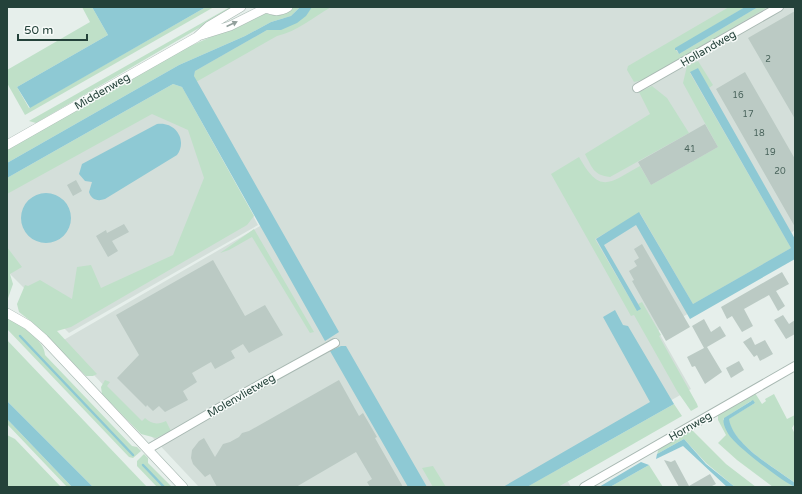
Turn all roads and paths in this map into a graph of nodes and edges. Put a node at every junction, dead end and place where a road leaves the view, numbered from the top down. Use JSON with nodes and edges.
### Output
{"nodes":[{"id":1,"x":241,"y":7,"type":"edge"},
{"id":2,"x":265,"y":7,"type":"edge"},
{"id":3,"x":288,"y":7,"type":"edge"},
{"id":4,"x":779,"y":7,"type":"edge"},
{"id":5,"x":197,"y":37,"type":"junction"},
{"id":6,"x":637,"y":88,"type":"dead end"},
{"id":7,"x":7,"y":145,"type":"edge"},
{"id":8,"x":7,"y":313,"type":"edge"},
{"id":9,"x":335,"y":342,"type":"dead end"},
{"id":10,"x":795,"y":366,"type":"edge"},
{"id":11,"x":148,"y":449,"type":"junction"},
{"id":12,"x":183,"y":487,"type":"edge"},
{"id":13,"x":584,"y":487,"type":"edge"}],
"edges":[{"from":1,"to":5,"type":"street","name":"Middenweg"},
{"from":2,"to":3,"type":"street"},
{"from":5,"to":2,"type":"street","name":"Middenweg","one_way":true},
{"from":4,"to":6,"type":"street","name":"Hollandweg"},
{"from":5,"to":7,"type":"street","name":"Middenweg"},
{"from":8,"to":11,"type":"street"},
{"from":9,"to":11,"type":"street","name":"Molenvlietweg"},
{"from":10,"to":13,"type":"street","name":"Hornweg"},
{"from":11,"to":12,"type":"street"}]}
